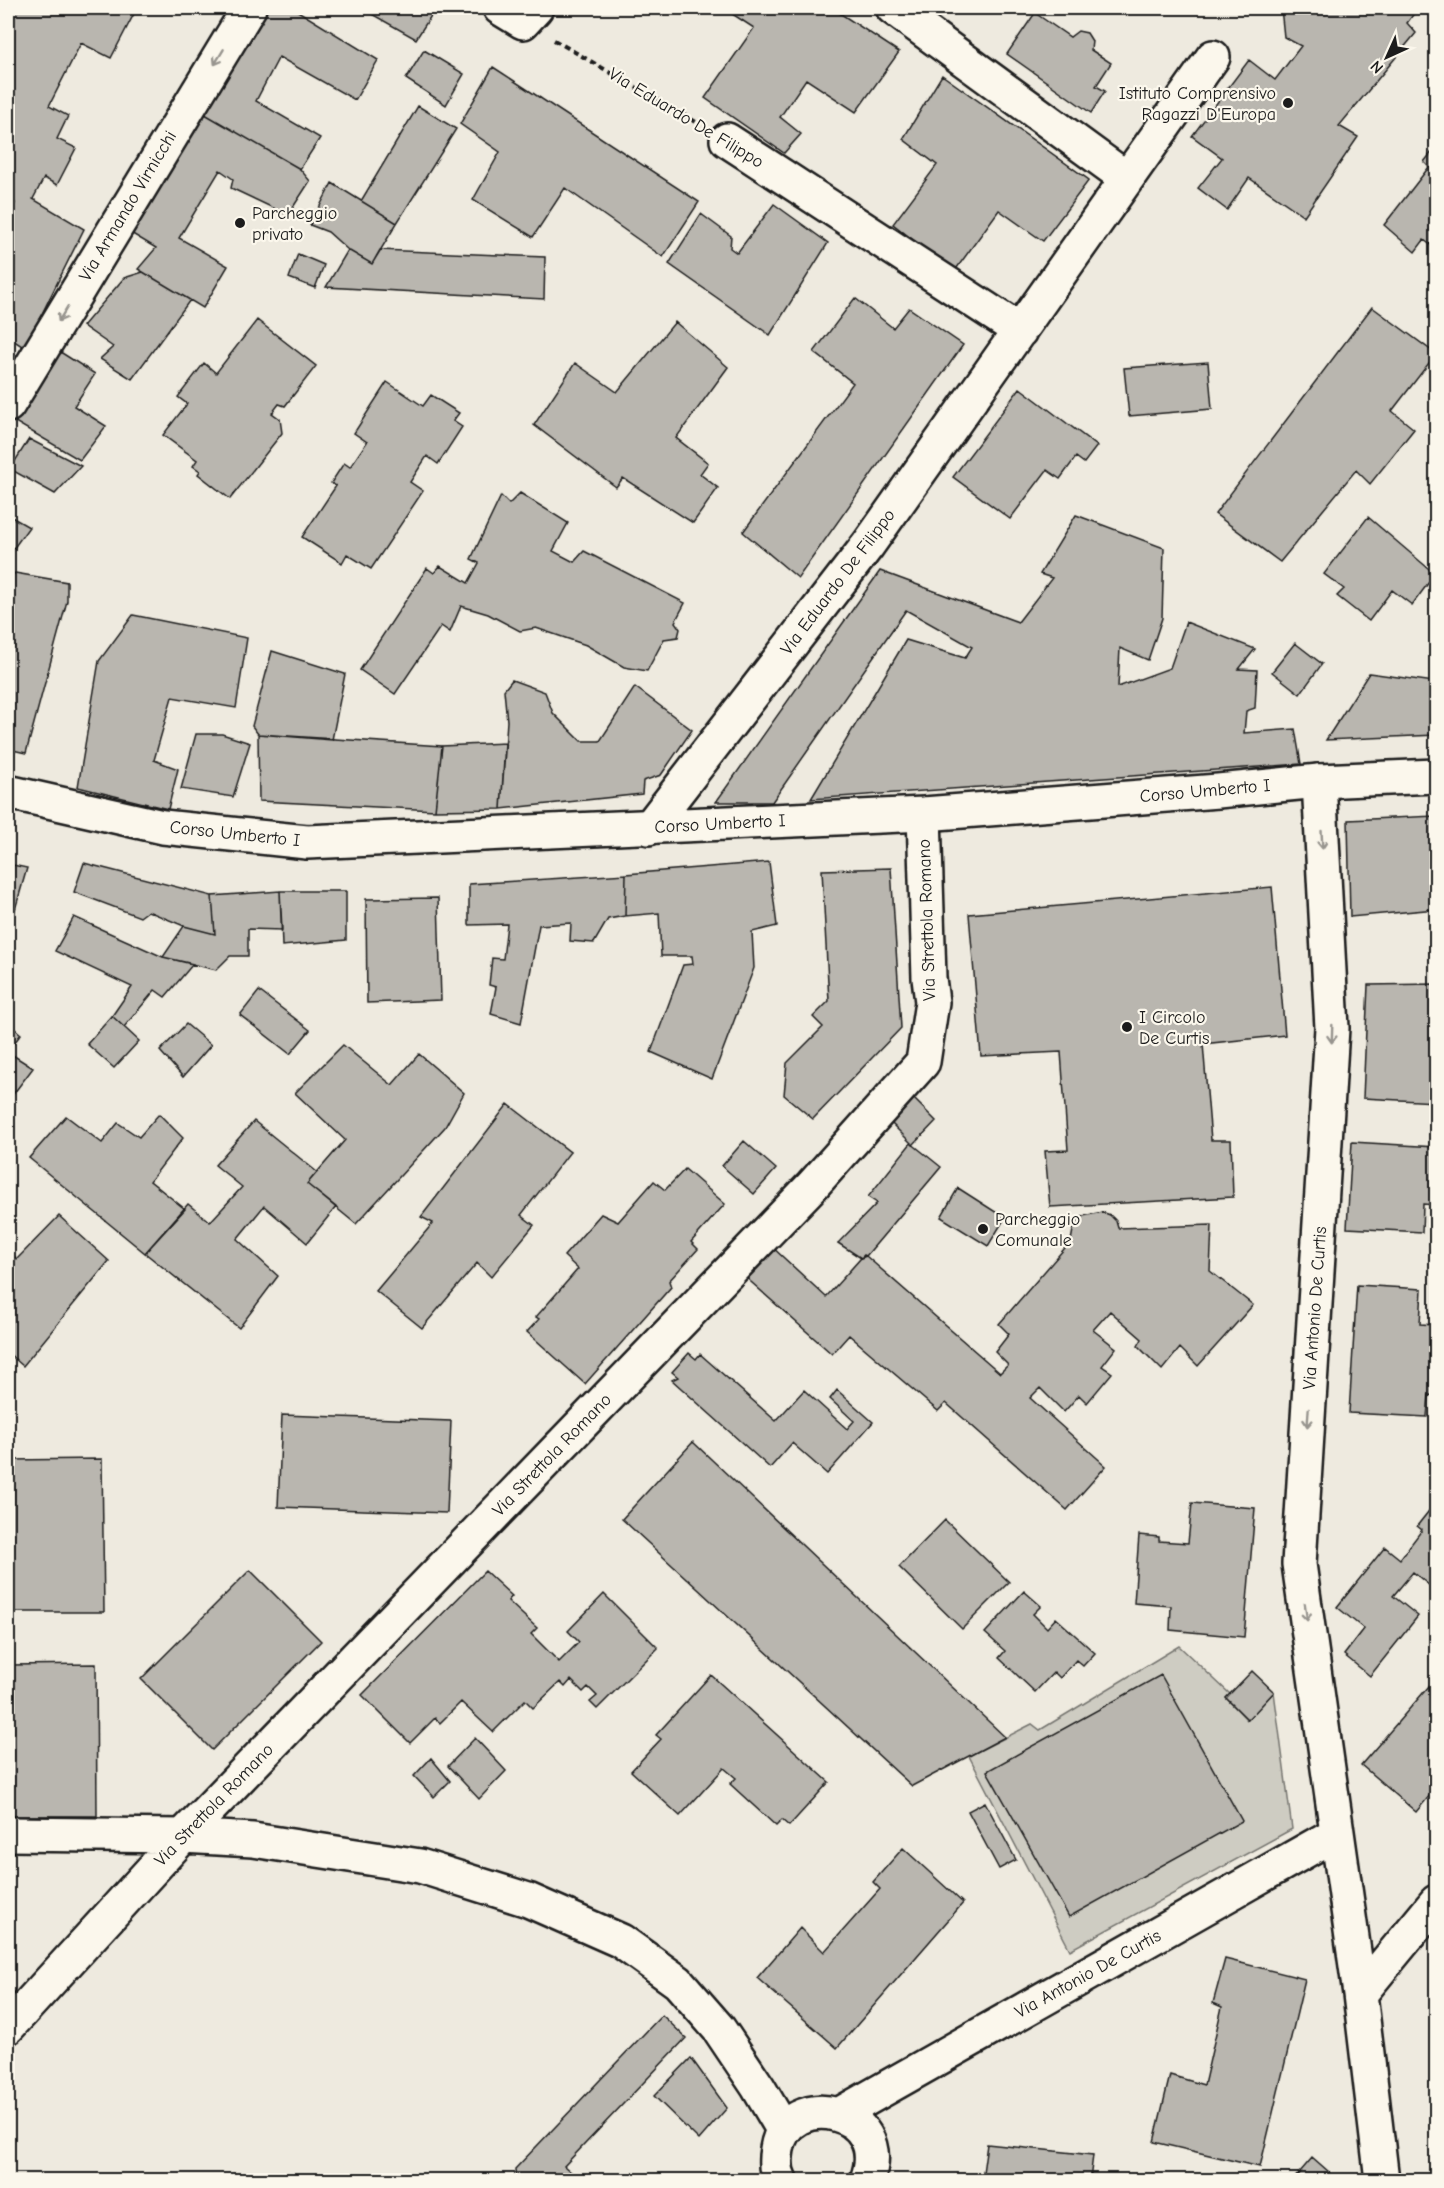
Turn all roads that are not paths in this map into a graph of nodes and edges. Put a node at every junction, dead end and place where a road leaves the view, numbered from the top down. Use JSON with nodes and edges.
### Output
{"nodes":[{"id":1,"x":249,"y":8,"type":"edge"},
{"id":2,"x":892,"y":8,"type":"edge"},
{"id":3,"x":1214,"y":57,"type":"dead end"},
{"id":4,"x":727,"y":140,"type":"road end"},
{"id":5,"x":1126,"y":178,"type":"junction"},
{"id":6,"x":1020,"y":331,"type":"junction"},
{"id":7,"x":8,"y":405,"type":"edge"},
{"id":8,"x":1437,"y":776,"type":"edge"},
{"id":9,"x":1319,"y":781,"type":"junction"},
{"id":10,"x":8,"y":792,"type":"edge"},
{"id":11,"x":924,"y":814,"type":"junction"},
{"id":12,"x":649,"y":828,"type":"junction"},
{"id":13,"x":1337,"y":1833,"type":"junction"},
{"id":14,"x":8,"y":1834,"type":"edge"},
{"id":15,"x":183,"y":1836,"type":"junction"},
{"id":16,"x":1437,"y":1902,"type":"edge"},
{"id":17,"x":1360,"y":1994,"type":"junction"},
{"id":18,"x":8,"y":2027,"type":"edge"},
{"id":19,"x":840,"y":2114,"type":"junction"},
{"id":20,"x":784,"y":2131,"type":"junction"},
{"id":21,"x":780,"y":2181,"type":"edge"},
{"id":22,"x":867,"y":2181,"type":"edge"},
{"id":23,"x":1382,"y":2181,"type":"edge"}],
"edges":[{"from":1,"to":7,"type":"street","name":"Via Armando Virnicchi","one_way":true},
{"from":2,"to":5,"type":"street"},
{"from":3,"to":5,"type":"street","name":"Via Eduardo De Filippo"},
{"from":4,"to":6,"type":"street","name":"Via Eduardo De Filippo"},
{"from":5,"to":6,"type":"street","name":"Via Eduardo De Filippo"},
{"from":6,"to":12,"type":"street","name":"Via Eduardo De Filippo"},
{"from":8,"to":9,"type":"street","name":"Corso Umberto I"},
{"from":9,"to":11,"type":"street","name":"Corso Umberto I"},
{"from":9,"to":13,"type":"street","name":"Via Antonio De Curtis","one_way":true},
{"from":10,"to":12,"type":"street","name":"Corso Umberto I"},
{"from":11,"to":12,"type":"street","name":"Corso Umberto I"},
{"from":11,"to":15,"type":"street","name":"Via Strettola Romano"},
{"from":13,"to":17,"type":"street","name":"Via Antonio De Curtis"},
{"from":13,"to":19,"type":"street","name":"Via Antonio De Curtis"},
{"from":14,"to":15,"type":"street"},
{"from":15,"to":18,"type":"street","name":"Via Strettola Romano"},
{"from":15,"to":20,"type":"street"},
{"from":16,"to":17,"type":"street"},
{"from":17,"to":23,"type":"street","name":"Via Antonio De Curtis"},
{"from":19,"to":20,"type":"street"},
{"from":19,"to":22,"type":"street"},
{"from":20,"to":21,"type":"street"}]}
